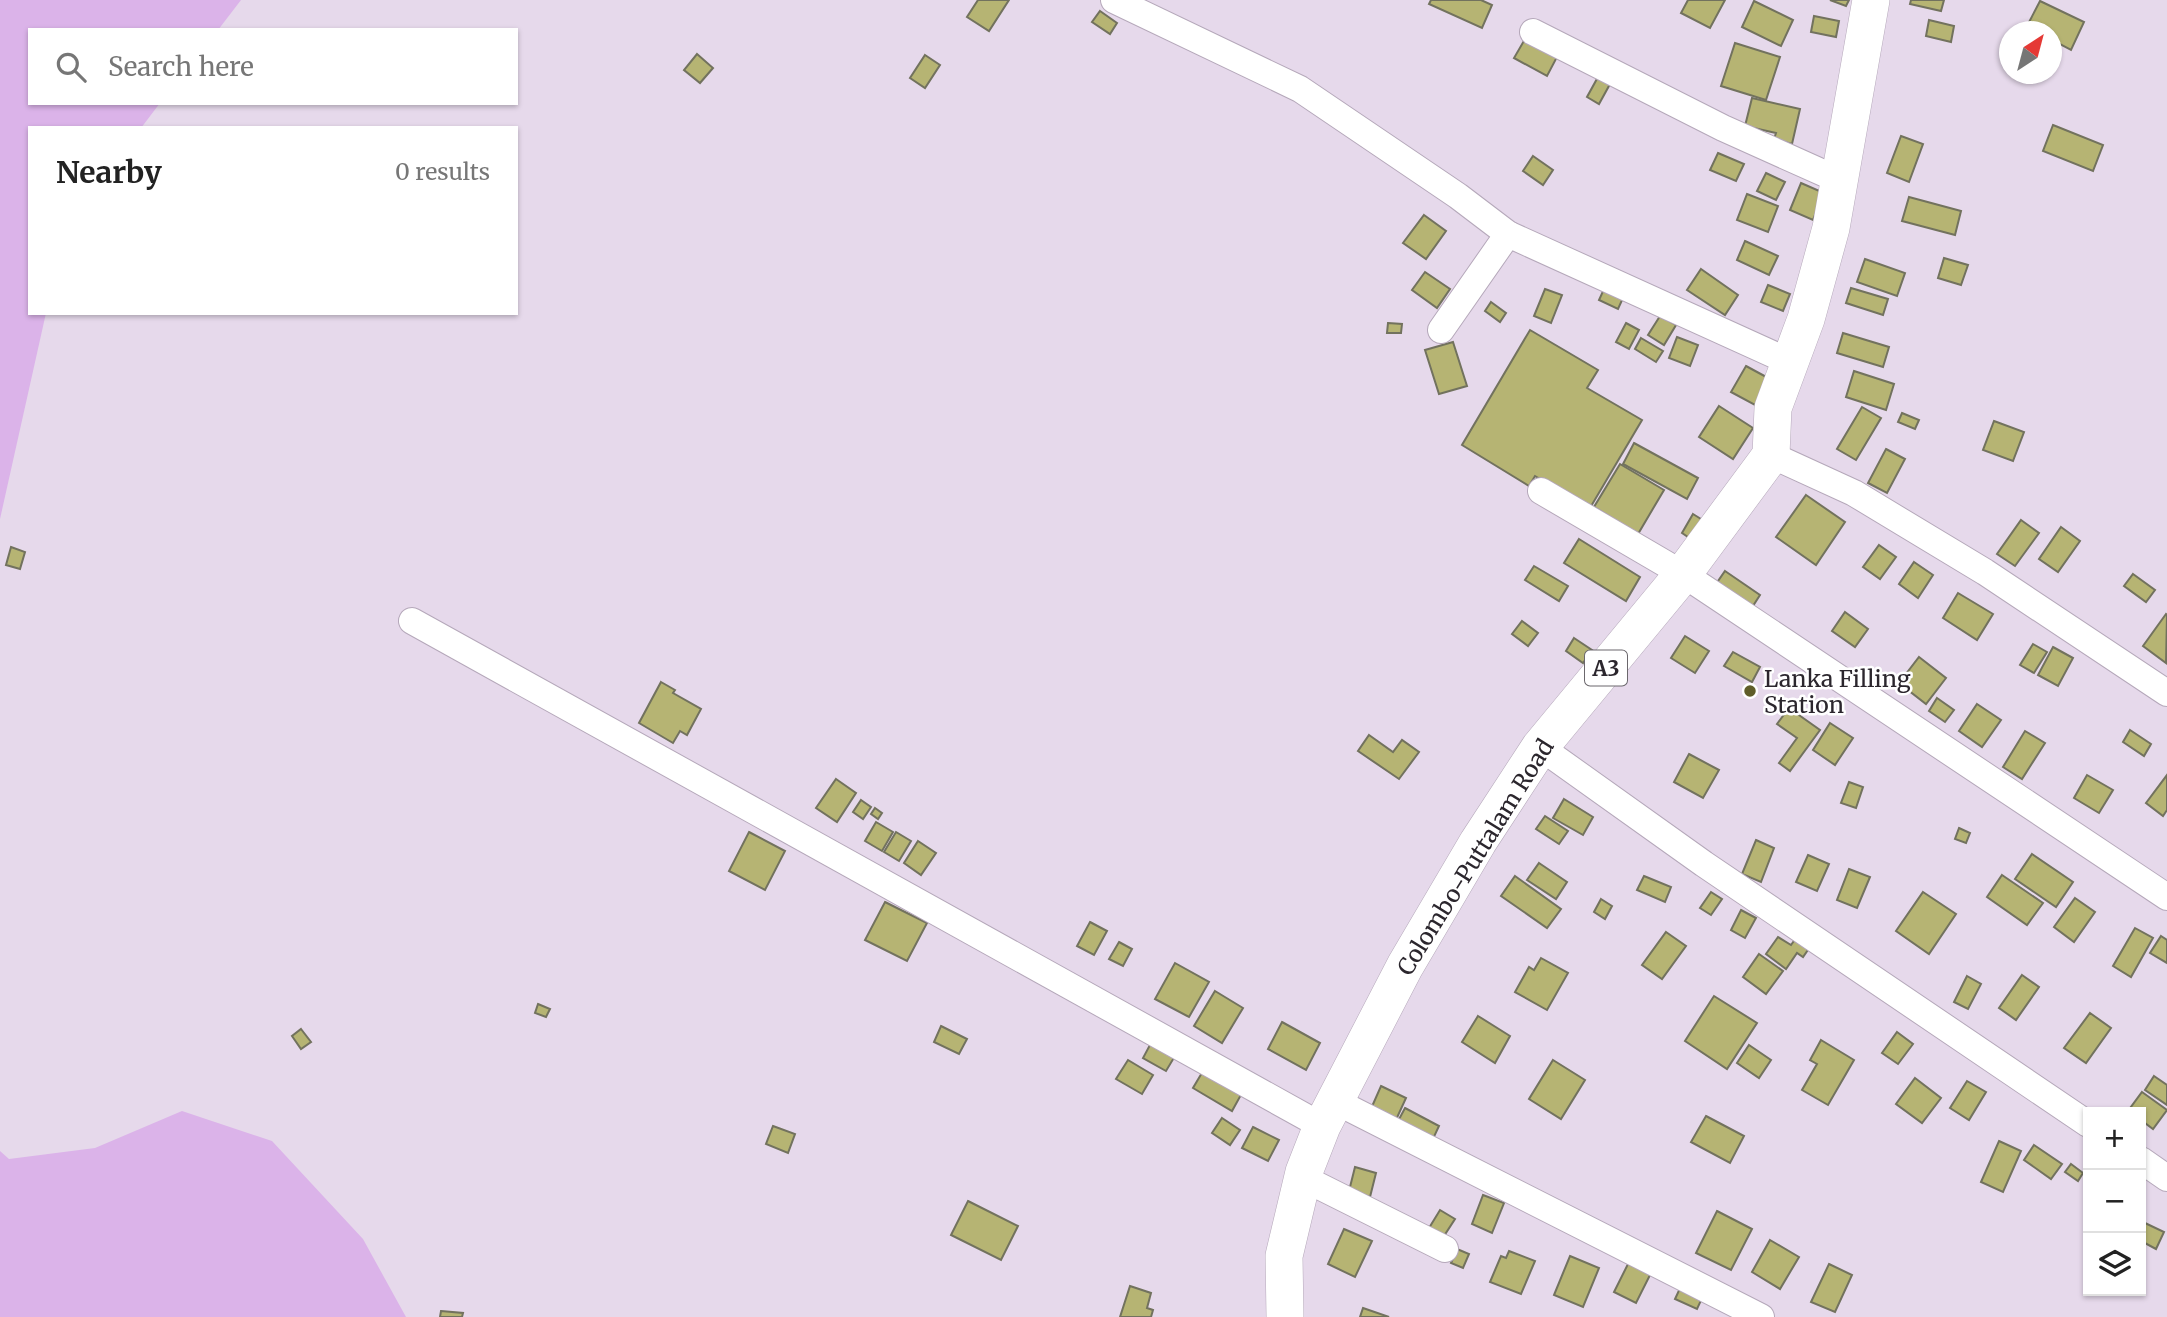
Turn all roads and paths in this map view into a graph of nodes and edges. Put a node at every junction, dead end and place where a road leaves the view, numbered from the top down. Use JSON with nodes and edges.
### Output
{"nodes":[{"id":1,"x":1114,"y":0,"type":"edge"},
{"id":2,"x":1871,"y":0,"type":"edge"},
{"id":3,"x":1533,"y":32,"type":"dead end"},
{"id":4,"x":1839,"y":180,"type":"junction"},
{"id":5,"x":1508,"y":234,"type":"junction"},
{"id":6,"x":1441,"y":331,"type":"dead end"},
{"id":7,"x":1790,"y":362,"type":"junction"},
{"id":8,"x":1771,"y":455,"type":"junction"},
{"id":9,"x":1541,"y":491,"type":"dead end"},
{"id":10,"x":1683,"y":574,"type":"junction"},
{"id":11,"x":412,"y":621,"type":"dead end"},
{"id":12,"x":2167,"y":693,"type":"edge"},
{"id":13,"x":1540,"y":747,"type":"junction"},
{"id":14,"x":2167,"y":897,"type":"edge"},
{"id":15,"x":1329,"y":1113,"type":"junction"},
{"id":16,"x":2083,"y":1121,"type":"edge"},
{"id":17,"x":2146,"y":1163,"type":"edge"},
{"id":18,"x":1303,"y":1178,"type":"junction"},
{"id":19,"x":2167,"y":1178,"type":"edge"},
{"id":20,"x":1446,"y":1249,"type":"dead end"},
{"id":21,"x":1284,"y":1317,"type":"edge"},
{"id":22,"x":1761,"y":1317,"type":"edge"}],
"edges":[{"from":1,"to":5,"type":"street"},
{"from":2,"to":4,"type":"highway"},
{"from":3,"to":4,"type":"street"},
{"from":4,"to":7,"type":"highway"},
{"from":5,"to":6,"type":"street"},
{"from":5,"to":7,"type":"street"},
{"from":7,"to":8,"type":"highway"},
{"from":8,"to":10,"type":"highway","name":"Colombo-Puttalam Road","number":"A3"},
{"from":8,"to":12,"type":"street"},
{"from":9,"to":10,"type":"street"},
{"from":10,"to":13,"type":"highway","name":"Colombo-Puttalam Road","number":"A3"},
{"from":10,"to":14,"type":"street"},
{"from":11,"to":15,"type":"street"},
{"from":13,"to":15,"type":"highway","name":"Colombo-Puttalam Road","number":"A3"},
{"from":13,"to":16,"type":"street"},
{"from":15,"to":18,"type":"highway","name":"Colombo-Puttalam Road","number":"A3"},
{"from":15,"to":22,"type":"street"},
{"from":17,"to":19,"type":"street"},
{"from":18,"to":20,"type":"street"},
{"from":18,"to":21,"type":"highway","name":"Colombo-Puttalam Road","number":"A3"}]}
